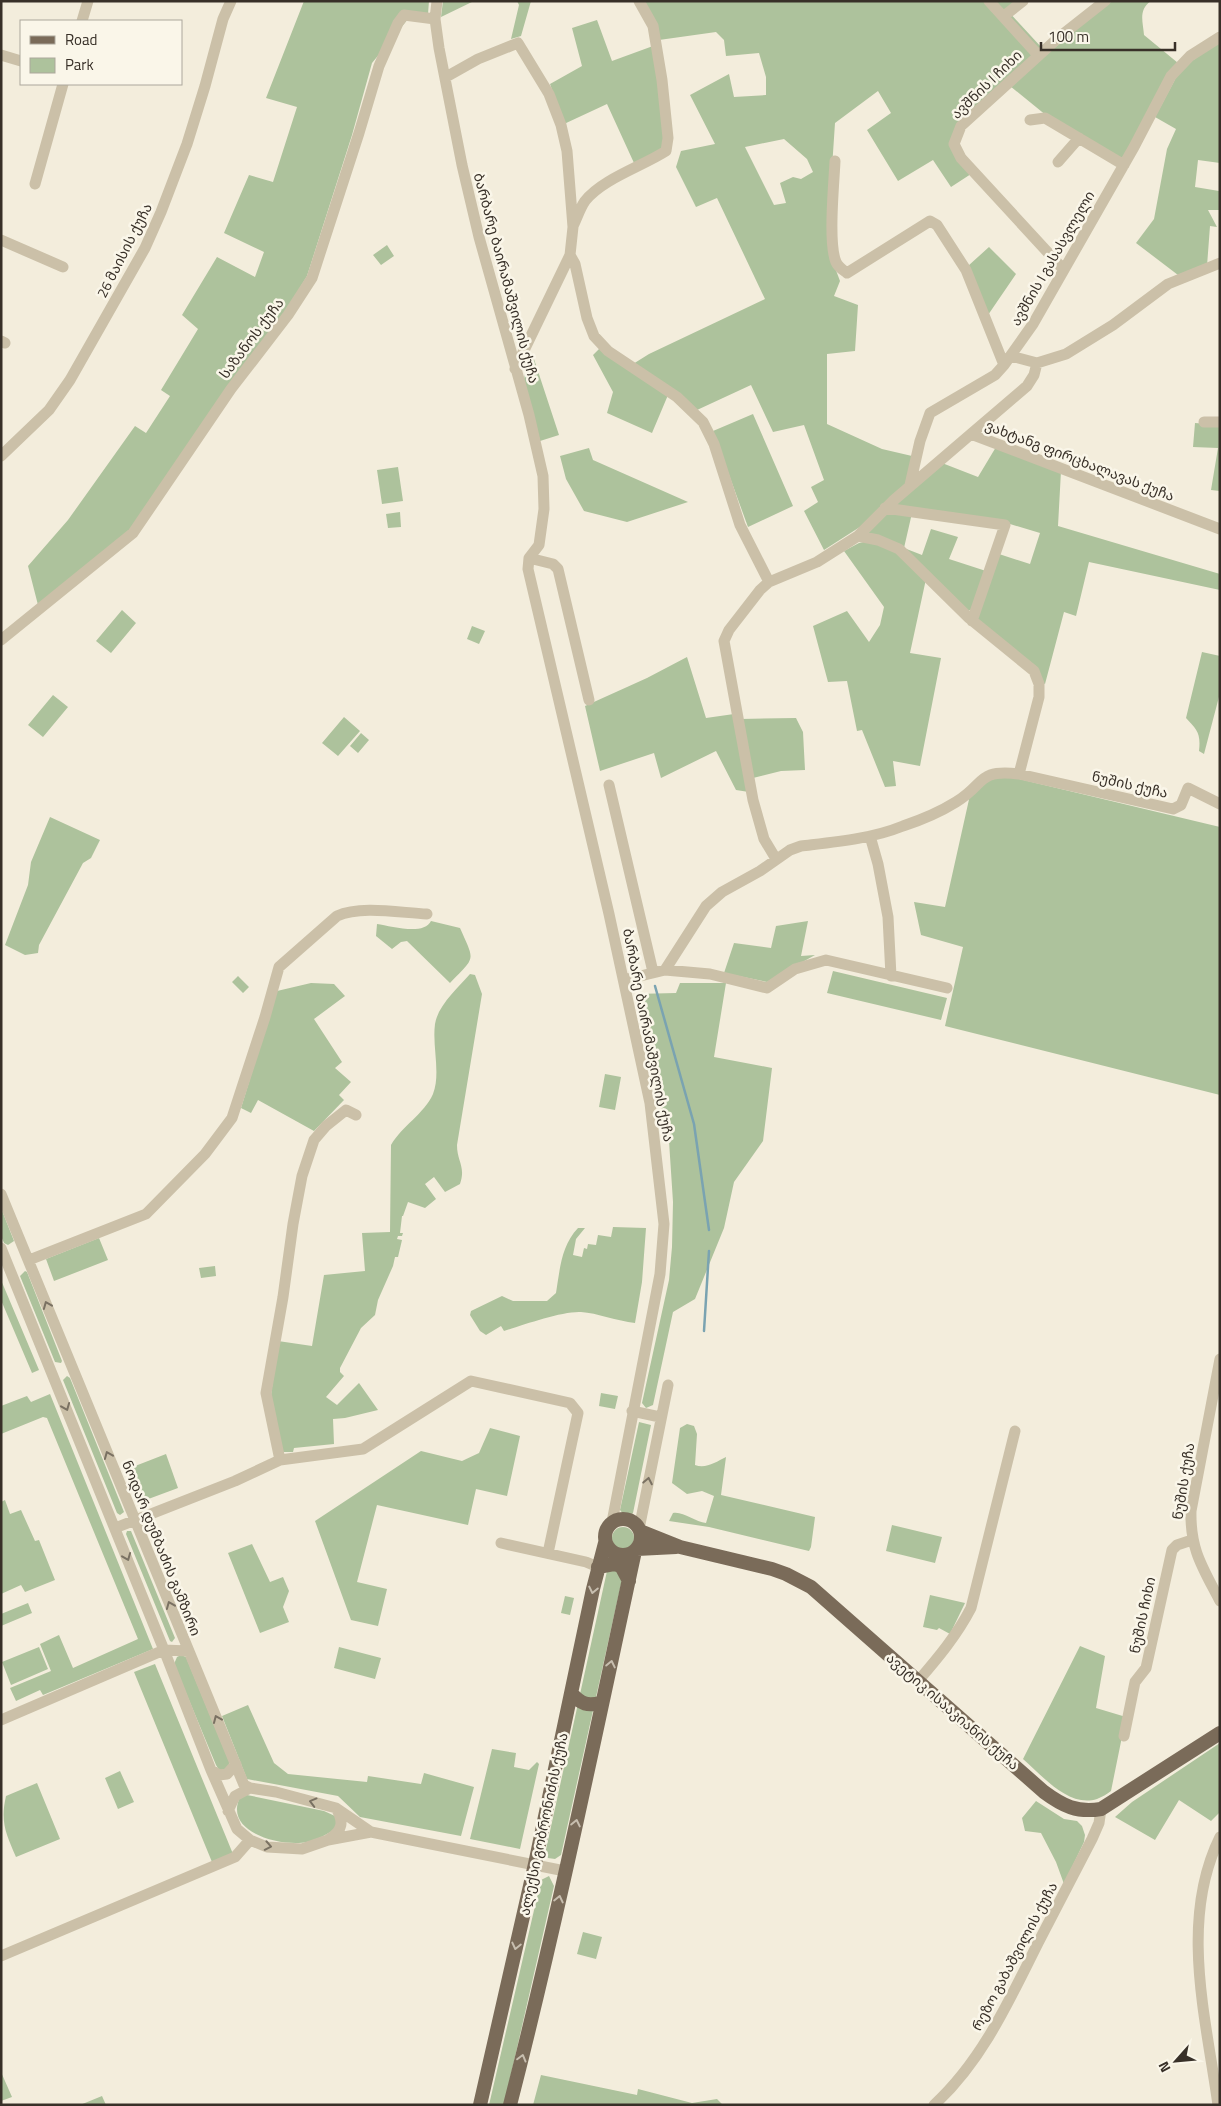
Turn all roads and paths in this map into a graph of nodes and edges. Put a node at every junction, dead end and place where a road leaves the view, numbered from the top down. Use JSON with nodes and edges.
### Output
{"nodes":[{"id":1,"x":88,"y":1,"type":"edge"},
{"id":2,"x":231,"y":1,"type":"edge"},
{"id":3,"x":436,"y":1,"type":"edge"},
{"id":4,"x":639,"y":1,"type":"edge"},
{"id":5,"x":989,"y":1,"type":"edge"},
{"id":6,"x":1023,"y":1,"type":"edge"},
{"id":7,"x":1106,"y":1,"type":"edge"},
{"id":8,"x":1004,"y":16,"type":"junction"},
{"id":9,"x":435,"y":19,"type":"junction"},
{"id":10,"x":82,"y":20,"type":"edge"},
{"id":11,"x":1220,"y":37,"type":"edge"},
{"id":12,"x":1,"y":55,"type":"edge"},
{"id":13,"x":1038,"y":56,"type":"junction"},
{"id":14,"x":20,"y":61,"type":"edge"},
{"id":15,"x":446,"y":77,"type":"junction"},
{"id":16,"x":63,"y":85,"type":"edge"},
{"id":17,"x":1030,"y":120,"type":"dead end"},
{"id":18,"x":1079,"y":138,"type":"junction"},
{"id":19,"x":836,"y":161,"type":"dead end"},
{"id":20,"x":1058,"y":162,"type":"dead end"},
{"id":21,"x":1124,"y":165,"type":"junction"},
{"id":22,"x":35,"y":184,"type":"dead end"},
{"id":23,"x":572,"y":227,"type":"junction"},
{"id":24,"x":1,"y":240,"type":"edge"},
{"id":25,"x":570,"y":255,"type":"junction"},
{"id":26,"x":1220,"y":263,"type":"edge"},
{"id":27,"x":63,"y":267,"type":"dead end"},
{"id":28,"x":1064,"y":270,"type":"junction"},
{"id":29,"x":1007,"y":360,"type":"junction"},
{"id":30,"x":1037,"y":363,"type":"junction"},
{"id":31,"x":515,"y":369,"type":"junction"},
{"id":32,"x":1204,"y":422,"type":"dead end"},
{"id":33,"x":1220,"y":422,"type":"edge"},
{"id":34,"x":971,"y":434,"type":"junction"},
{"id":35,"x":1,"y":456,"type":"edge"},
{"id":36,"x":910,"y":485,"type":"junction"},
{"id":37,"x":885,"y":508,"type":"junction"},
{"id":38,"x":1220,"y":529,"type":"edge"},
{"id":39,"x":858,"y":536,"type":"junction"},
{"id":40,"x":529,"y":558,"type":"junction"},
{"id":41,"x":769,"y":582,"type":"junction"},
{"id":42,"x":972,"y":621,"type":"junction"},
{"id":43,"x":1,"y":640,"type":"edge"},
{"id":44,"x":589,"y":700,"type":"dead end"},
{"id":45,"x":1019,"y":774,"type":"junction"},
{"id":46,"x":610,"y":785,"type":"dead end"},
{"id":47,"x":1220,"y":804,"type":"edge"},
{"id":48,"x":870,"y":836,"type":"junction"},
{"id":49,"x":776,"y":859,"type":"junction"},
{"id":50,"x":427,"y":914,"type":"dead end"},
{"id":51,"x":665,"y":970,"type":"junction"},
{"id":52,"x":653,"y":972,"type":"junction"},
{"id":53,"x":891,"y":976,"type":"junction"},
{"id":54,"x":624,"y":980,"type":"junction"},
{"id":55,"x":947,"y":988,"type":"dead end"},
{"id":56,"x":356,"y":1115,"type":"dead end"},
{"id":57,"x":1,"y":1194,"type":"edge"},
{"id":58,"x":20,"y":1239,"type":"junction"},
{"id":59,"x":1,"y":1248,"type":"edge"},
{"id":60,"x":29,"y":1260,"type":"junction"},
{"id":61,"x":1220,"y":1359,"type":"edge"},
{"id":62,"x":72,"y":1368,"type":"junction"},
{"id":63,"x":53,"y":1375,"type":"junction"},
{"id":64,"x":668,"y":1384,"type":"dead end"},
{"id":65,"x":632,"y":1411,"type":"junction"},
{"id":66,"x":660,"y":1417,"type":"junction"},
{"id":67,"x":1015,"y":1431,"type":"dead end"},
{"id":68,"x":280,"y":1460,"type":"junction"},
{"id":69,"x":135,"y":1520,"type":"junction"},
{"id":70,"x":612,"y":1522,"type":"junction"},
{"id":71,"x":115,"y":1528,"type":"junction"},
{"id":72,"x":639,"y":1530,"type":"junction"},
{"id":73,"x":1192,"y":1540,"type":"junction"},
{"id":74,"x":500,"y":1543,"type":"dead end"},
{"id":75,"x":605,"y":1543,"type":"junction"},
{"id":76,"x":680,"y":1547,"type":"junction"},
{"id":77,"x":636,"y":1550,"type":"junction"},
{"id":78,"x":548,"y":1553,"type":"junction"},
{"id":79,"x":598,"y":1567,"type":"junction"},
{"id":80,"x":629,"y":1581,"type":"junction"},
{"id":81,"x":1220,"y":1601,"type":"edge"},
{"id":82,"x":164,"y":1650,"type":"junction"},
{"id":83,"x":188,"y":1650,"type":"junction"},
{"id":84,"x":918,"y":1681,"type":"junction"},
{"id":85,"x":571,"y":1693,"type":"junction"},
{"id":86,"x":602,"y":1702,"type":"junction"},
{"id":87,"x":1,"y":1720,"type":"edge"},
{"id":88,"x":1220,"y":1733,"type":"edge"},
{"id":89,"x":1124,"y":1736,"type":"dead end"},
{"id":90,"x":236,"y":1764,"type":"junction"},
{"id":91,"x":211,"y":1770,"type":"junction"},
{"id":92,"x":250,"y":1788,"type":"junction"},
{"id":93,"x":336,"y":1808,"type":"junction"},
{"id":94,"x":1100,"y":1809,"type":"junction"},
{"id":95,"x":228,"y":1811,"type":"junction"},
{"id":96,"x":371,"y":1832,"type":"junction"},
{"id":97,"x":1220,"y":1837,"type":"edge"},
{"id":98,"x":250,"y":1840,"type":"junction"},
{"id":99,"x":328,"y":1840,"type":"junction"},
{"id":100,"x":535,"y":1864,"type":"junction"},
{"id":101,"x":566,"y":1871,"type":"junction"},
{"id":102,"x":1,"y":1956,"type":"edge"},
{"id":103,"x":480,"y":2105,"type":"edge"},
{"id":104,"x":510,"y":2105,"type":"edge"},
{"id":105,"x":934,"y":2105,"type":"edge"},
{"id":106,"x":1218,"y":2105,"type":"edge"}],
"edges":[{"from":1,"to":10,"type":"street"},
{"from":2,"to":35,"type":"street","name":"26 მაისის ქუჩა"},
{"from":3,"to":9,"type":"street","name":"ბარბარე ბაირამაშვილის ქუჩა"},
{"from":4,"to":23,"type":"street"},
{"from":5,"to":8,"type":"street"},
{"from":6,"to":8,"type":"street"},
{"from":7,"to":13,"type":"street","name":"ავშნის I ჩიხი"},
{"from":8,"to":13,"type":"street"},
{"from":9,"to":15,"type":"street","name":"ბარბარე ბაირამაშვილის ქუჩა"},
{"from":9,"to":43,"type":"street","name":"საზანოს ქუჩა"},
{"from":11,"to":21,"type":"street","name":"ავშნის I გასასვლელი"},
{"from":12,"to":14,"type":"street"},
{"from":13,"to":28,"type":"street","name":"ავშნის I ჩიხი"},
{"from":15,"to":23,"type":"street"},
{"from":15,"to":31,"type":"street","name":"ბარბარე ბაირამაშვილის ქუჩა"},
{"from":16,"to":22,"type":"street"},
{"from":17,"to":18,"type":"street"},
{"from":18,"to":20,"type":"street"},
{"from":18,"to":21,"type":"street"},
{"from":19,"to":29,"type":"street"},
{"from":21,"to":28,"type":"street","name":"ავშნის I გასასვლელი"},
{"from":23,"to":25,"type":"street"},
{"from":24,"to":27,"type":"street"},
{"from":25,"to":31,"type":"street"},
{"from":25,"to":41,"type":"street"},
{"from":26,"to":30,"type":"street"},
{"from":28,"to":29,"type":"street","name":"ავშნის I გასასვლელი"},
{"from":29,"to":30,"type":"street"},
{"from":29,"to":36,"type":"street","name":"ავშნის I გასასვლელი"},
{"from":30,"to":34,"type":"street"},
{"from":31,"to":40,"type":"street","name":"ბარბარე ბაირამაშვილის ქუჩა"},
{"from":32,"to":33,"type":"street"},
{"from":34,"to":36,"type":"street","name":"ვახტანგ ფირცხალავას ქუჩა"},
{"from":34,"to":38,"type":"street","name":"ვახტანგ ფირცხალავას ქუჩა"},
{"from":36,"to":37,"type":"street","name":"ვახტანგ ფირცხალავას ქუჩა"},
{"from":37,"to":39,"type":"street","name":"ვახტანგ ფირცხალავას ქუჩა"},
{"from":37,"to":42,"type":"street"},
{"from":39,"to":41,"type":"street","name":"ვახტანგ ფირცხალავას ქუჩა"},
{"from":39,"to":42,"type":"street"},
{"from":40,"to":44,"type":"street"},
{"from":40,"to":54,"type":"street","name":"ბარბარე ბაირამაშვილის ქუჩა"},
{"from":41,"to":49,"type":"street","name":"ვახტანგ ფირცხალავას ქუჩა"},
{"from":42,"to":45,"type":"street"},
{"from":45,"to":47,"type":"street","name":"ნუშის ქუჩა"},
{"from":45,"to":48,"type":"street"},
{"from":46,"to":52,"type":"street","name":"ბარბარე ბაირამაშვილის ქუჩა"},
{"from":48,"to":49,"type":"street"},
{"from":48,"to":53,"type":"street"},
{"from":49,"to":51,"type":"street"},
{"from":50,"to":60,"type":"street"},
{"from":51,"to":52,"type":"street"},
{"from":51,"to":53,"type":"street"},
{"from":52,"to":54,"type":"street"},
{"from":53,"to":55,"type":"street"},
{"from":54,"to":65,"type":"street","name":"ბარბარე ბაირამაშვილის ქუჩა"},
{"from":56,"to":68,"type":"street"},
{"from":57,"to":58,"type":"street","name":"ნოდარ დუმბაძის გამზირი"},
{"from":58,"to":59,"type":"street"},
{"from":58,"to":60,"type":"street","name":"ნოდარ დუმბაძის გამზირი"},
{"from":59,"to":63,"type":"street"},
{"from":62,"to":60,"type":"street","name":"ნოდარ დუმბაძის გამზირი","one_way":true},
{"from":61,"to":73,"type":"street","name":"ნუშის ქუჩა"},
{"from":62,"to":63,"type":"street"},
{"from":69,"to":62,"type":"street","name":"ნოდარ დუმბაძის გამზირი","one_way":true},
{"from":63,"to":71,"type":"street","one_way":true},
{"from":64,"to":66,"type":"street"},
{"from":65,"to":66,"type":"street"},
{"from":65,"to":70,"type":"street","name":"ბარბარე ბაირამაშვილის ქუჩა"},
{"from":72,"to":66,"type":"street","one_way":true},
{"from":67,"to":84,"type":"street"},
{"from":68,"to":69,"type":"street"},
{"from":68,"to":78,"type":"street"},
{"from":69,"to":71,"type":"street"},
{"from":83,"to":69,"type":"street","name":"ნოდარ დუმბაძის გამზირი","one_way":true},
{"from":70,"to":72,"type":"main road"},
{"from":70,"to":75,"type":"main road"},
{"from":71,"to":82,"type":"street","one_way":true},
{"from":72,"to":76,"type":"main road","name":"ავეტიკ ისააკიანის ქუჩა"},
{"from":72,"to":77,"type":"main road"},
{"from":73,"to":81,"type":"street","name":"ნუშის ქუჩა"},
{"from":73,"to":89,"type":"street","name":"ნუშის ჩიხი"},
{"from":74,"to":78,"type":"street"},
{"from":75,"to":77,"type":"main road"},
{"from":75,"to":79,"type":"main road","name":"ალექსი გობრონიძის ქუჩა"},
{"from":76,"to":77,"type":"main road","name":"ავეტიკ ისააკიანის ქუჩა"},
{"from":76,"to":84,"type":"main road","name":"ავეტიკ ისააკიანის ქუჩა"},
{"from":77,"to":80,"type":"main road"},
{"from":78,"to":79,"type":"street"},
{"from":79,"to":80,"type":"main road"},
{"from":79,"to":85,"type":"main road","name":"ალექსი გობრონიძის ქუჩა","one_way":true},
{"from":86,"to":80,"type":"main road","one_way":true},
{"from":82,"to":83,"type":"street"},
{"from":82,"to":87,"type":"street"},
{"from":82,"to":91,"type":"street"},
{"from":90,"to":83,"type":"street","name":"ნოდარ დუმბაძის გამზირი","one_way":true},
{"from":84,"to":94,"type":"main road","name":"ავეტიკ ისააკიანის ქუჩა"},
{"from":85,"to":86,"type":"main road"},
{"from":85,"to":100,"type":"main road","name":"ალექსი გობრონიძის ქუჩა"},
{"from":101,"to":86,"type":"main road","one_way":true},
{"from":88,"to":94,"type":"main road"},
{"from":90,"to":91,"type":"street"},
{"from":90,"to":92,"type":"street","name":"ნოდარ დუმბაძის გამზირი"},
{"from":91,"to":95,"type":"street"},
{"from":93,"to":92,"type":"street","one_way":true},
{"from":92,"to":95,"type":"street"},
{"from":93,"to":96,"type":"street"},
{"from":93,"to":99,"type":"street"},
{"from":94,"to":105,"type":"street","name":"რეზო გაბაშვილის ქუჩა"},
{"from":95,"to":98,"type":"street"},
{"from":96,"to":99,"type":"street"},
{"from":96,"to":100,"type":"street"},
{"from":97,"to":106,"type":"street"},
{"from":98,"to":99,"type":"street","one_way":true},
{"from":98,"to":102,"type":"street"},
{"from":100,"to":101,"type":"street"},
{"from":100,"to":103,"type":"main road","name":"ალექსი გობრონიძის ქუჩა","one_way":true},
{"from":104,"to":101,"type":"main road","one_way":true}]}
